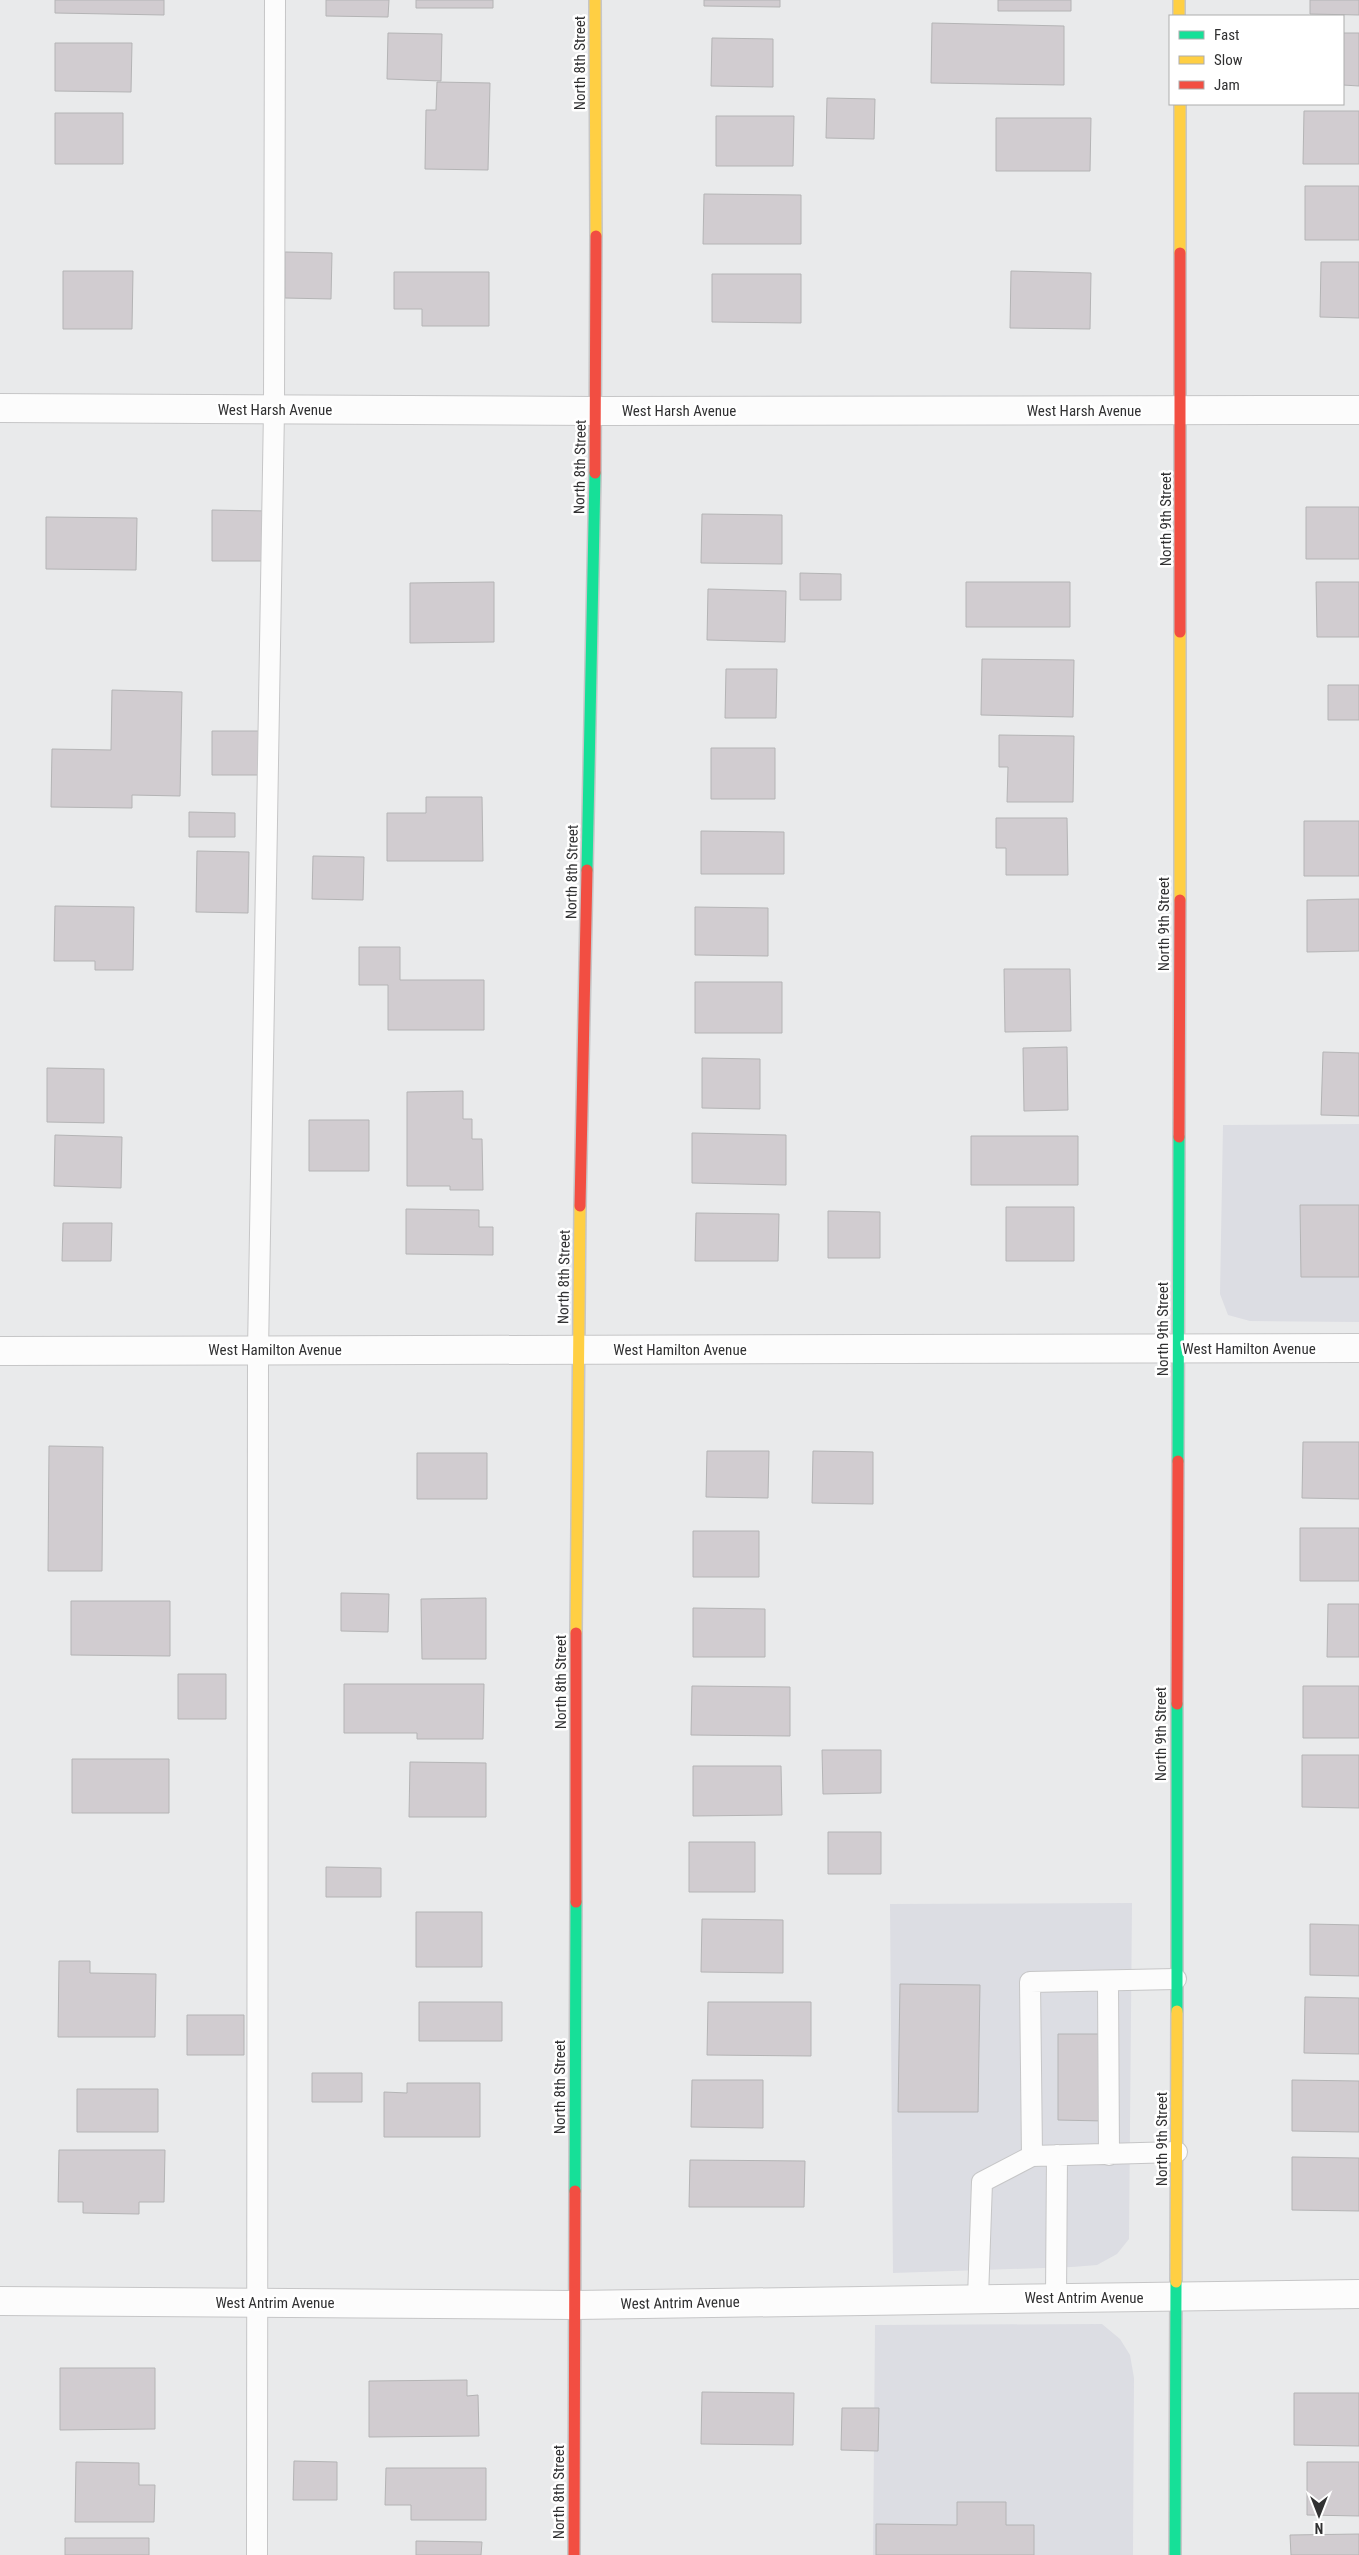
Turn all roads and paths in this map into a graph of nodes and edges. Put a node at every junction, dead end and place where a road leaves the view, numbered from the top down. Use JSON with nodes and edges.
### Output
{"nodes":[{"id":1,"x":275,"y":0,"type":"edge"},
{"id":2,"x":595,"y":0,"type":"edge"},
{"id":3,"x":1179,"y":0,"type":"edge"},
{"id":4,"x":1179,"y":15,"type":"edge"},
{"id":5,"x":1180,"y":105,"type":"edge"},
{"id":6,"x":0,"y":408,"type":"edge"},
{"id":7,"x":274,"y":410,"type":"junction"},
{"id":8,"x":1181,"y":410,"type":"junction"},
{"id":9,"x":1359,"y":410,"type":"edge"},
{"id":10,"x":596,"y":412,"type":"junction"},
{"id":11,"x":1359,"y":1348,"type":"edge"},
{"id":12,"x":1178,"y":1349,"type":"junction"},
{"id":13,"x":0,"y":1350,"type":"edge"},
{"id":14,"x":258,"y":1350,"type":"junction"},
{"id":15,"x":577,"y":1350,"type":"junction"},
{"id":16,"x":1176,"y":1979,"type":"junction"},
{"id":17,"x":1108,"y":1982,"type":"junction"},
{"id":18,"x":1177,"y":2152,"type":"junction"},
{"id":19,"x":1057,"y":2155,"type":"junction"},
{"id":20,"x":1109,"y":2155,"type":"junction"},
{"id":21,"x":1032,"y":2156,"type":"junction"},
{"id":22,"x":1359,"y":2294,"type":"edge"},
{"id":23,"x":978,"y":2298,"type":"junction"},
{"id":24,"x":1174,"y":2298,"type":"junction"},
{"id":25,"x":1056,"y":2299,"type":"junction"},
{"id":26,"x":0,"y":2301,"type":"edge"},
{"id":27,"x":258,"y":2302,"type":"junction"},
{"id":28,"x":575,"y":2305,"type":"junction"},
{"id":29,"x":257,"y":2555,"type":"edge"},
{"id":30,"x":574,"y":2555,"type":"edge"},
{"id":31,"x":1175,"y":2555,"type":"edge"}],
"edges":[{"from":1,"to":7,"type":"lane"},
{"from":2,"to":10,"type":"street","name":"North 8th Street"},
{"from":3,"to":4,"type":"street"},
{"from":5,"to":8,"type":"street","name":"North 9th Street"},
{"from":6,"to":7,"type":"street","name":"West Harsh Avenue"},
{"from":7,"to":10,"type":"street","name":"West Harsh Avenue"},
{"from":7,"to":14,"type":"lane"},
{"from":8,"to":9,"type":"street","name":"West Harsh Avenue"},
{"from":8,"to":10,"type":"street","name":"West Harsh Avenue"},
{"from":8,"to":12,"type":"street","name":"North 9th Street"},
{"from":10,"to":15,"type":"street","name":"North 8th Street"},
{"from":11,"to":12,"type":"street","name":"West Hamilton Avenue"},
{"from":12,"to":15,"type":"street","name":"West Hamilton Avenue"},
{"from":12,"to":16,"type":"street","name":"North 9th Street"},
{"from":13,"to":14,"type":"street","name":"West Hamilton Avenue"},
{"from":14,"to":15,"type":"street","name":"West Hamilton Avenue"},
{"from":14,"to":27,"type":"lane"},
{"from":15,"to":28,"type":"street","name":"North 8th Street"},
{"from":16,"to":17,"type":"lane"},
{"from":16,"to":18,"type":"street","name":"North 9th Street"},
{"from":17,"to":20,"type":"lane"},
{"from":17,"to":21,"type":"lane"},
{"from":18,"to":20,"type":"lane"},
{"from":18,"to":24,"type":"street","name":"North 9th Street"},
{"from":19,"to":20,"type":"lane"},
{"from":19,"to":21,"type":"lane"},
{"from":19,"to":25,"type":"lane"},
{"from":21,"to":23,"type":"lane"},
{"from":22,"to":24,"type":"street","name":"West Antrim Avenue"},
{"from":23,"to":25,"type":"street","name":"West Antrim Avenue"},
{"from":23,"to":28,"type":"street","name":"West Antrim Avenue"},
{"from":24,"to":25,"type":"street","name":"West Antrim Avenue"},
{"from":24,"to":31,"type":"street","name":"North 9th Street"},
{"from":26,"to":27,"type":"street","name":"West Antrim Avenue"},
{"from":27,"to":28,"type":"street","name":"West Antrim Avenue"},
{"from":27,"to":29,"type":"lane"},
{"from":28,"to":30,"type":"street","name":"North 8th Street"}]}
